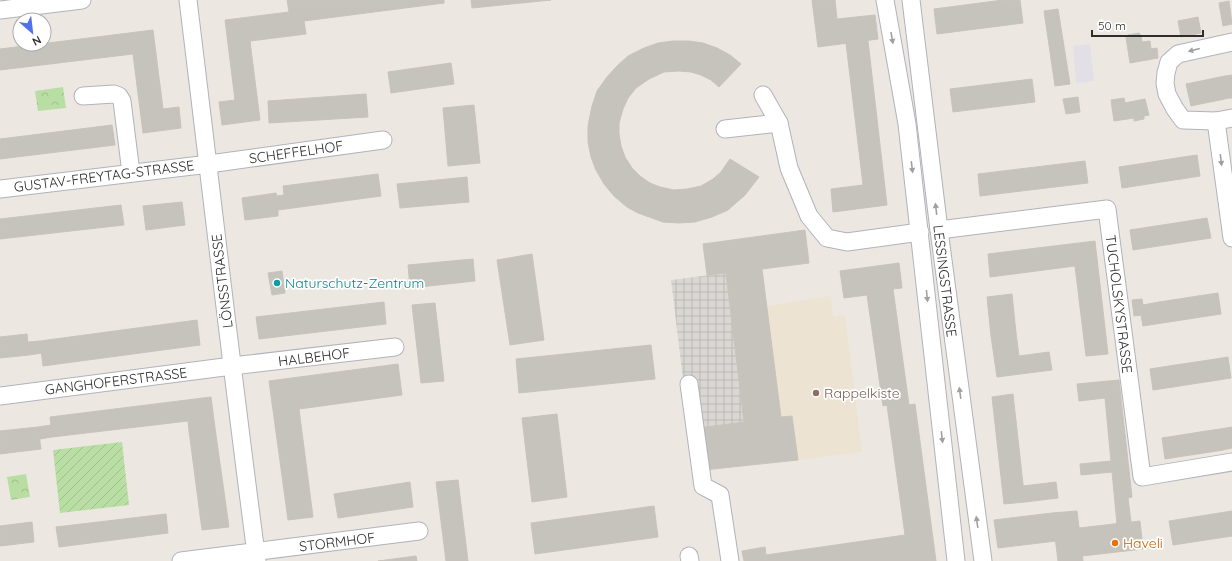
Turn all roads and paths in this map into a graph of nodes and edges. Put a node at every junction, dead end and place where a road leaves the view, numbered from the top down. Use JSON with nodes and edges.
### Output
{"nodes":[{"id":1,"x":82,"y":0,"type":"edge"},
{"id":2,"x":188,"y":0,"type":"edge"},
{"id":3,"x":884,"y":0,"type":"edge"},
{"id":4,"x":911,"y":0,"type":"edge"},
{"id":5,"x":3,"y":7,"type":"edge"},
{"id":6,"x":1232,"y":42,"type":"edge"},
{"id":7,"x":763,"y":95,"type":"dead end"},
{"id":8,"x":83,"y":96,"type":"dead end"},
{"id":9,"x":1224,"y":120,"type":"edge"},
{"id":10,"x":779,"y":123,"type":"junction"},
{"id":11,"x":725,"y":129,"type":"dead end"},
{"id":12,"x":383,"y":140,"type":"dead end"},
{"id":13,"x":209,"y":164,"type":"junction"},
{"id":14,"x":131,"y":173,"type":"junction"},
{"id":15,"x":0,"y":189,"type":"edge"},
{"id":16,"x":939,"y":230,"type":"junction"},
{"id":17,"x":920,"y":232,"type":"junction"},
{"id":18,"x":1232,"y":238,"type":"edge"},
{"id":19,"x":395,"y":347,"type":"dead end"},
{"id":20,"x":232,"y":366,"type":"junction"},
{"id":21,"x":689,"y":384,"type":"dead end"},
{"id":22,"x":0,"y":396,"type":"edge"},
{"id":23,"x":1232,"y":462,"type":"edge"},
{"id":24,"x":419,"y":531,"type":"dead end"},
{"id":25,"x":256,"y":556,"type":"edge"},
{"id":26,"x":181,"y":561,"type":"edge"},
{"id":27,"x":730,"y":561,"type":"edge"},
{"id":28,"x":956,"y":561,"type":"edge"},
{"id":29,"x":983,"y":561,"type":"edge"}],
"edges":[{"from":1,"to":5,"type":"street"},
{"from":2,"to":13,"type":"street","name":"LÖNSSTRASSE"},
{"from":3,"to":17,"type":"street","name":"LESSINGSTRASSE","one_way":true},
{"from":16,"to":4,"type":"street","name":"LESSINGSTRASSE","one_way":true},
{"from":6,"to":9,"type":"street","one_way":true},
{"from":7,"to":10,"type":"street","name":"LESSINGSTRASSE"},
{"from":8,"to":14,"type":"street"},
{"from":9,"to":18,"type":"street","one_way":true},
{"from":10,"to":11,"type":"street"},
{"from":10,"to":17,"type":"street","name":"LESSINGSTRASSE"},
{"from":12,"to":13,"type":"street","name":"SCHEFFELHOF"},
{"from":13,"to":14,"type":"street","name":"GUSTAV-FREYTAG-STRASSE"},
{"from":13,"to":20,"type":"street","name":"LÖNSSTRASSE"},
{"from":14,"to":15,"type":"street","name":"GUSTAV-FREYTAG-STRASSE"},
{"from":16,"to":23,"type":"street","name":"TUCHOLSKYSTRASSE"},
{"from":29,"to":16,"type":"street","name":"LESSINGSTRASSE","one_way":true},
{"from":17,"to":28,"type":"street","name":"LESSINGSTRASSE","one_way":true},
{"from":19,"to":20,"type":"street","name":"HALBEHOF"},
{"from":20,"to":22,"type":"street","name":"GANGHOFERSTRASSE"},
{"from":20,"to":25,"type":"street","name":"LÖNSSTRASSE"},
{"from":21,"to":27,"type":"street"},
{"from":24,"to":25,"type":"street","name":"STORMHOF"},
{"from":25,"to":26,"type":"street","name":"STORMHOF"}]}
